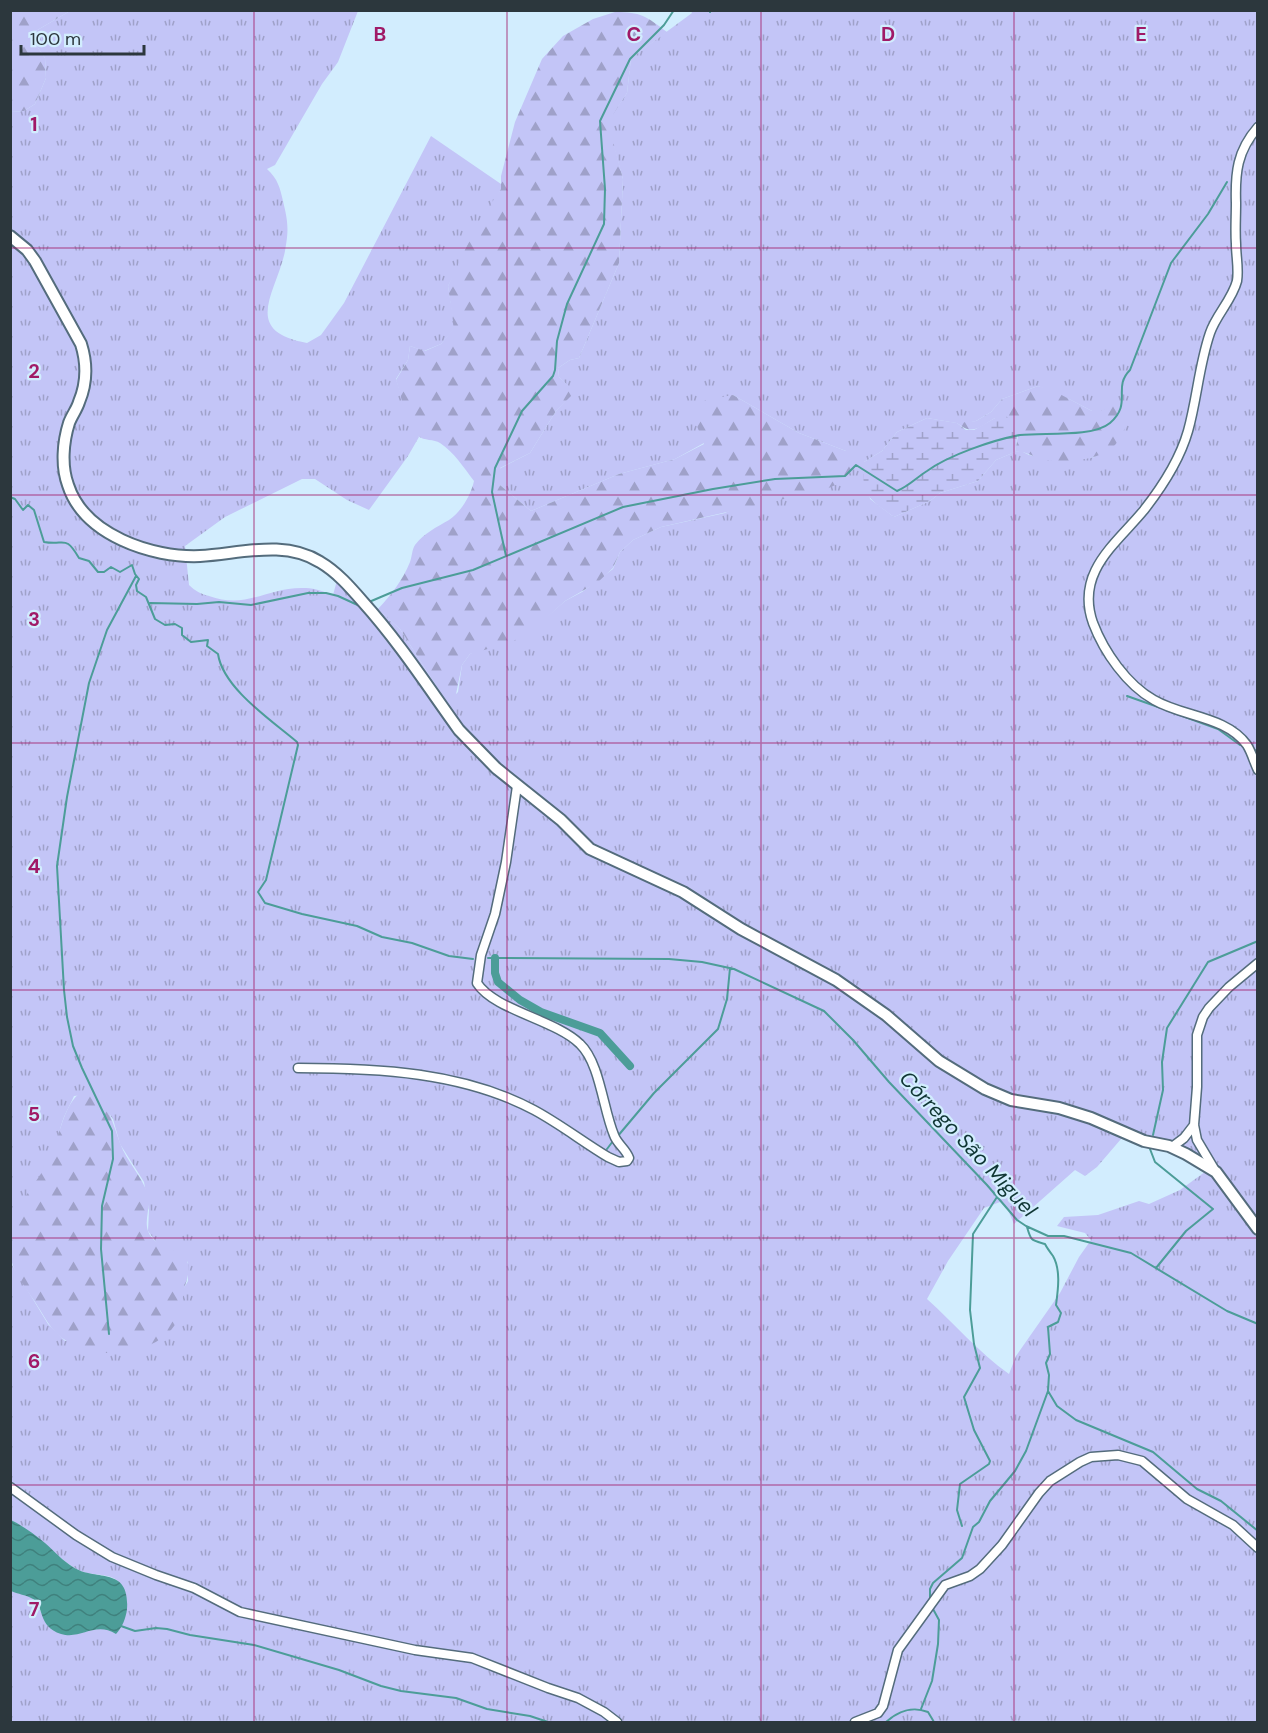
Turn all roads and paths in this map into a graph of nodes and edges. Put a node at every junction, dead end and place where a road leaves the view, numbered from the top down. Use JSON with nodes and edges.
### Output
{"nodes":[{"id":1,"x":1257,"y":127,"type":"edge"},
{"id":2,"x":10,"y":236,"type":"edge"},
{"id":3,"x":1257,"y":770,"type":"edge"},
{"id":4,"x":517,"y":786,"type":"junction"},
{"id":5,"x":1257,"y":963,"type":"edge"},
{"id":6,"x":298,"y":1068,"type":"dead end"},
{"id":7,"x":1194,"y":1125,"type":"junction"},
{"id":8,"x":1172,"y":1147,"type":"junction"},
{"id":9,"x":1216,"y":1172,"type":"junction"},
{"id":10,"x":1257,"y":1229,"type":"edge"},
{"id":11,"x":10,"y":1487,"type":"edge"},
{"id":12,"x":1257,"y":1548,"type":"edge"},
{"id":13,"x":617,"y":1722,"type":"edge"},
{"id":14,"x":855,"y":1722,"type":"edge"}],
"edges":[{"from":1,"to":3,"type":"street"},
{"from":2,"to":4,"type":"street"},
{"from":4,"to":6,"type":"street"},
{"from":4,"to":8,"type":"street"},
{"from":5,"to":7,"type":"street"},
{"from":7,"to":8,"type":"street"},
{"from":7,"to":9,"type":"street"},
{"from":8,"to":9,"type":"street"},
{"from":9,"to":10,"type":"street"},
{"from":11,"to":13,"type":"street"},
{"from":12,"to":14,"type":"street"}]}
